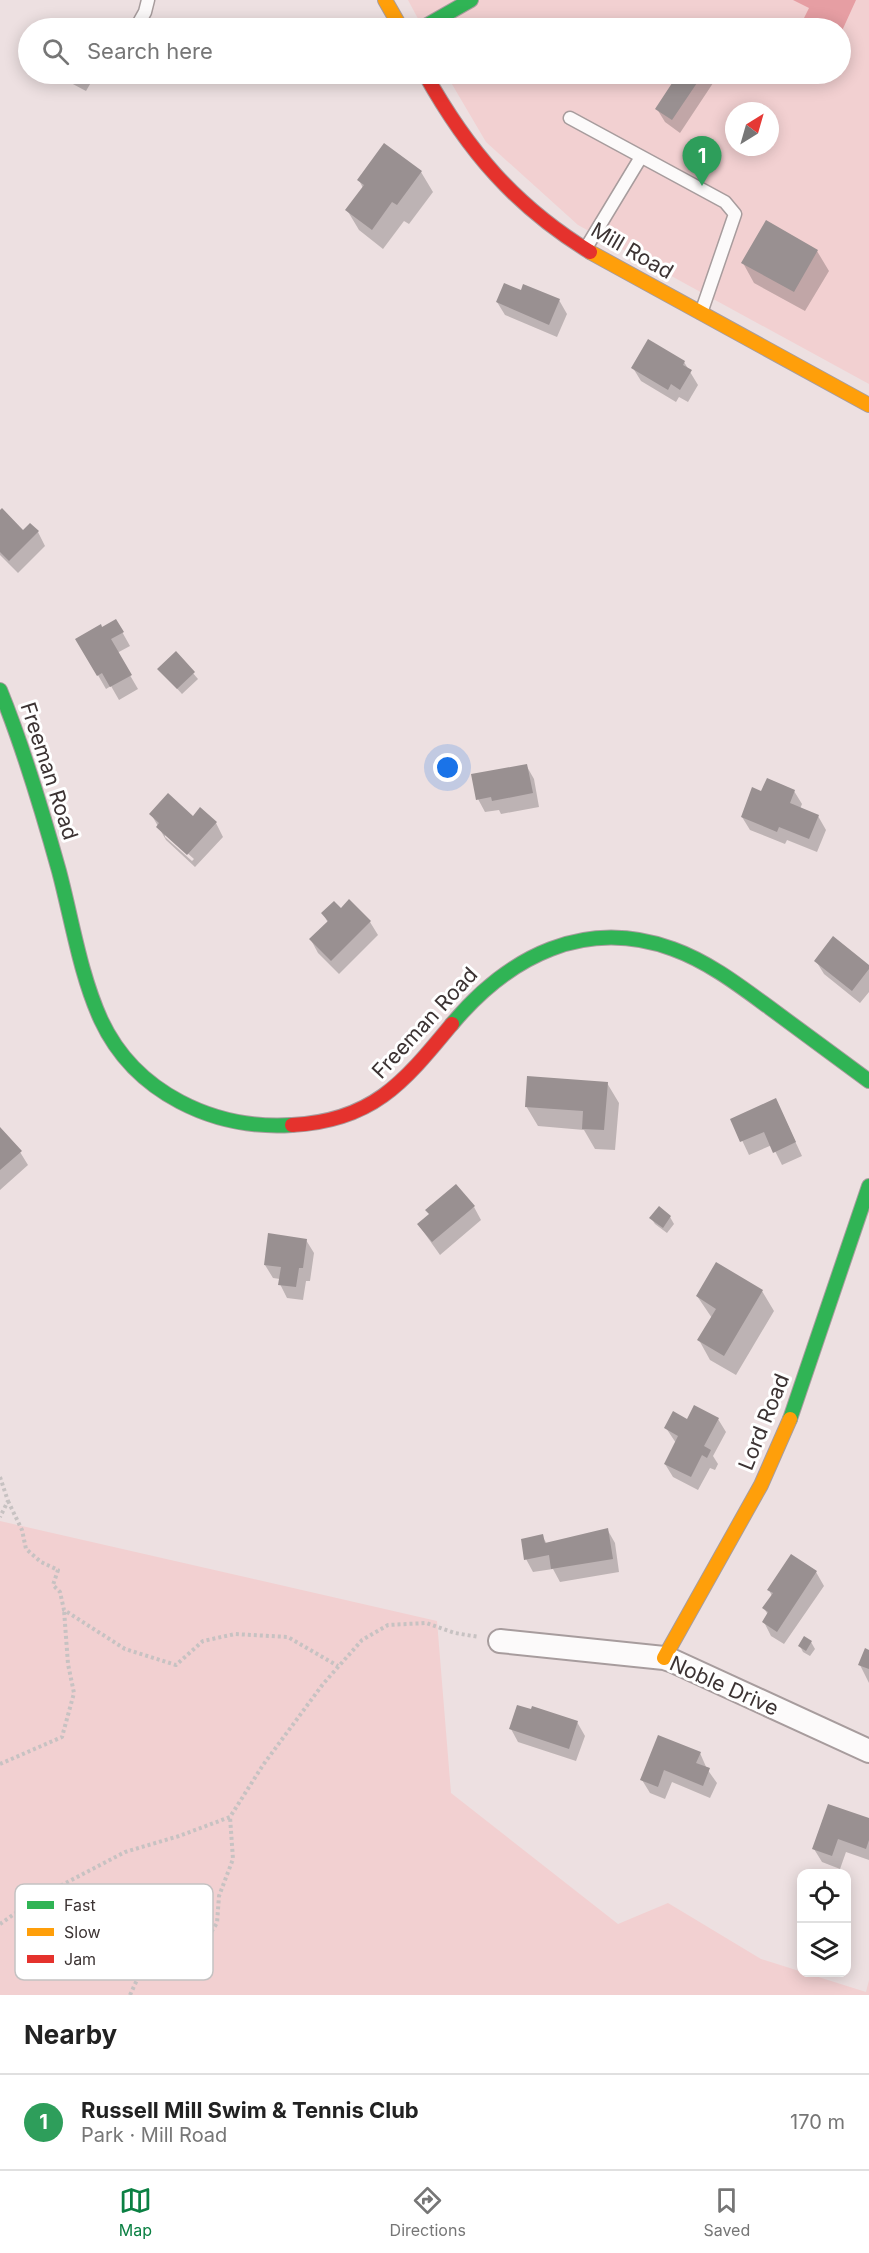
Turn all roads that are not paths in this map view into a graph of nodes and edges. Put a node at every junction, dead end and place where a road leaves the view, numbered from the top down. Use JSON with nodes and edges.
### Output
{"nodes":[{"id":1,"x":147,"y":0,"type":"edge"},
{"id":2,"x":385,"y":0,"type":"edge"},
{"id":3,"x":471,"y":0,"type":"edge"},
{"id":4,"x":142,"y":18,"type":"edge"},
{"id":5,"x":395,"y":18,"type":"edge"},
{"id":6,"x":440,"y":18,"type":"edge"},
{"id":7,"x":431,"y":84,"type":"edge"},
{"id":8,"x":570,"y":118,"type":"dead end"},
{"id":9,"x":641,"y":157,"type":"junction"},
{"id":10,"x":586,"y":249,"type":"junction"},
{"id":11,"x":700,"y":314,"type":"junction"},
{"id":12,"x":869,"y":405,"type":"edge"},
{"id":13,"x":0,"y":690,"type":"edge"},
{"id":14,"x":869,"y":1081,"type":"edge"},
{"id":15,"x":869,"y":1186,"type":"edge"},
{"id":16,"x":500,"y":1641,"type":"road end"},
{"id":17,"x":664,"y":1658,"type":"junction"},
{"id":18,"x":869,"y":1751,"type":"edge"}],
"edges":[{"from":1,"to":4,"type":"lane"},
{"from":2,"to":5,"type":"street"},
{"from":3,"to":6,"type":"street"},
{"from":7,"to":10,"type":"street","name":"Mill Road"},
{"from":8,"to":9,"type":"lane"},
{"from":9,"to":10,"type":"lane"},
{"from":9,"to":11,"type":"lane"},
{"from":10,"to":11,"type":"street","name":"Mill Road"},
{"from":11,"to":12,"type":"street","name":"Mill Road"},
{"from":13,"to":14,"type":"street","name":"Freeman Road"},
{"from":15,"to":17,"type":"street","name":"Lord Road"},
{"from":16,"to":17,"type":"street","name":"Noble Drive"},
{"from":17,"to":18,"type":"street","name":"Noble Drive"}]}
